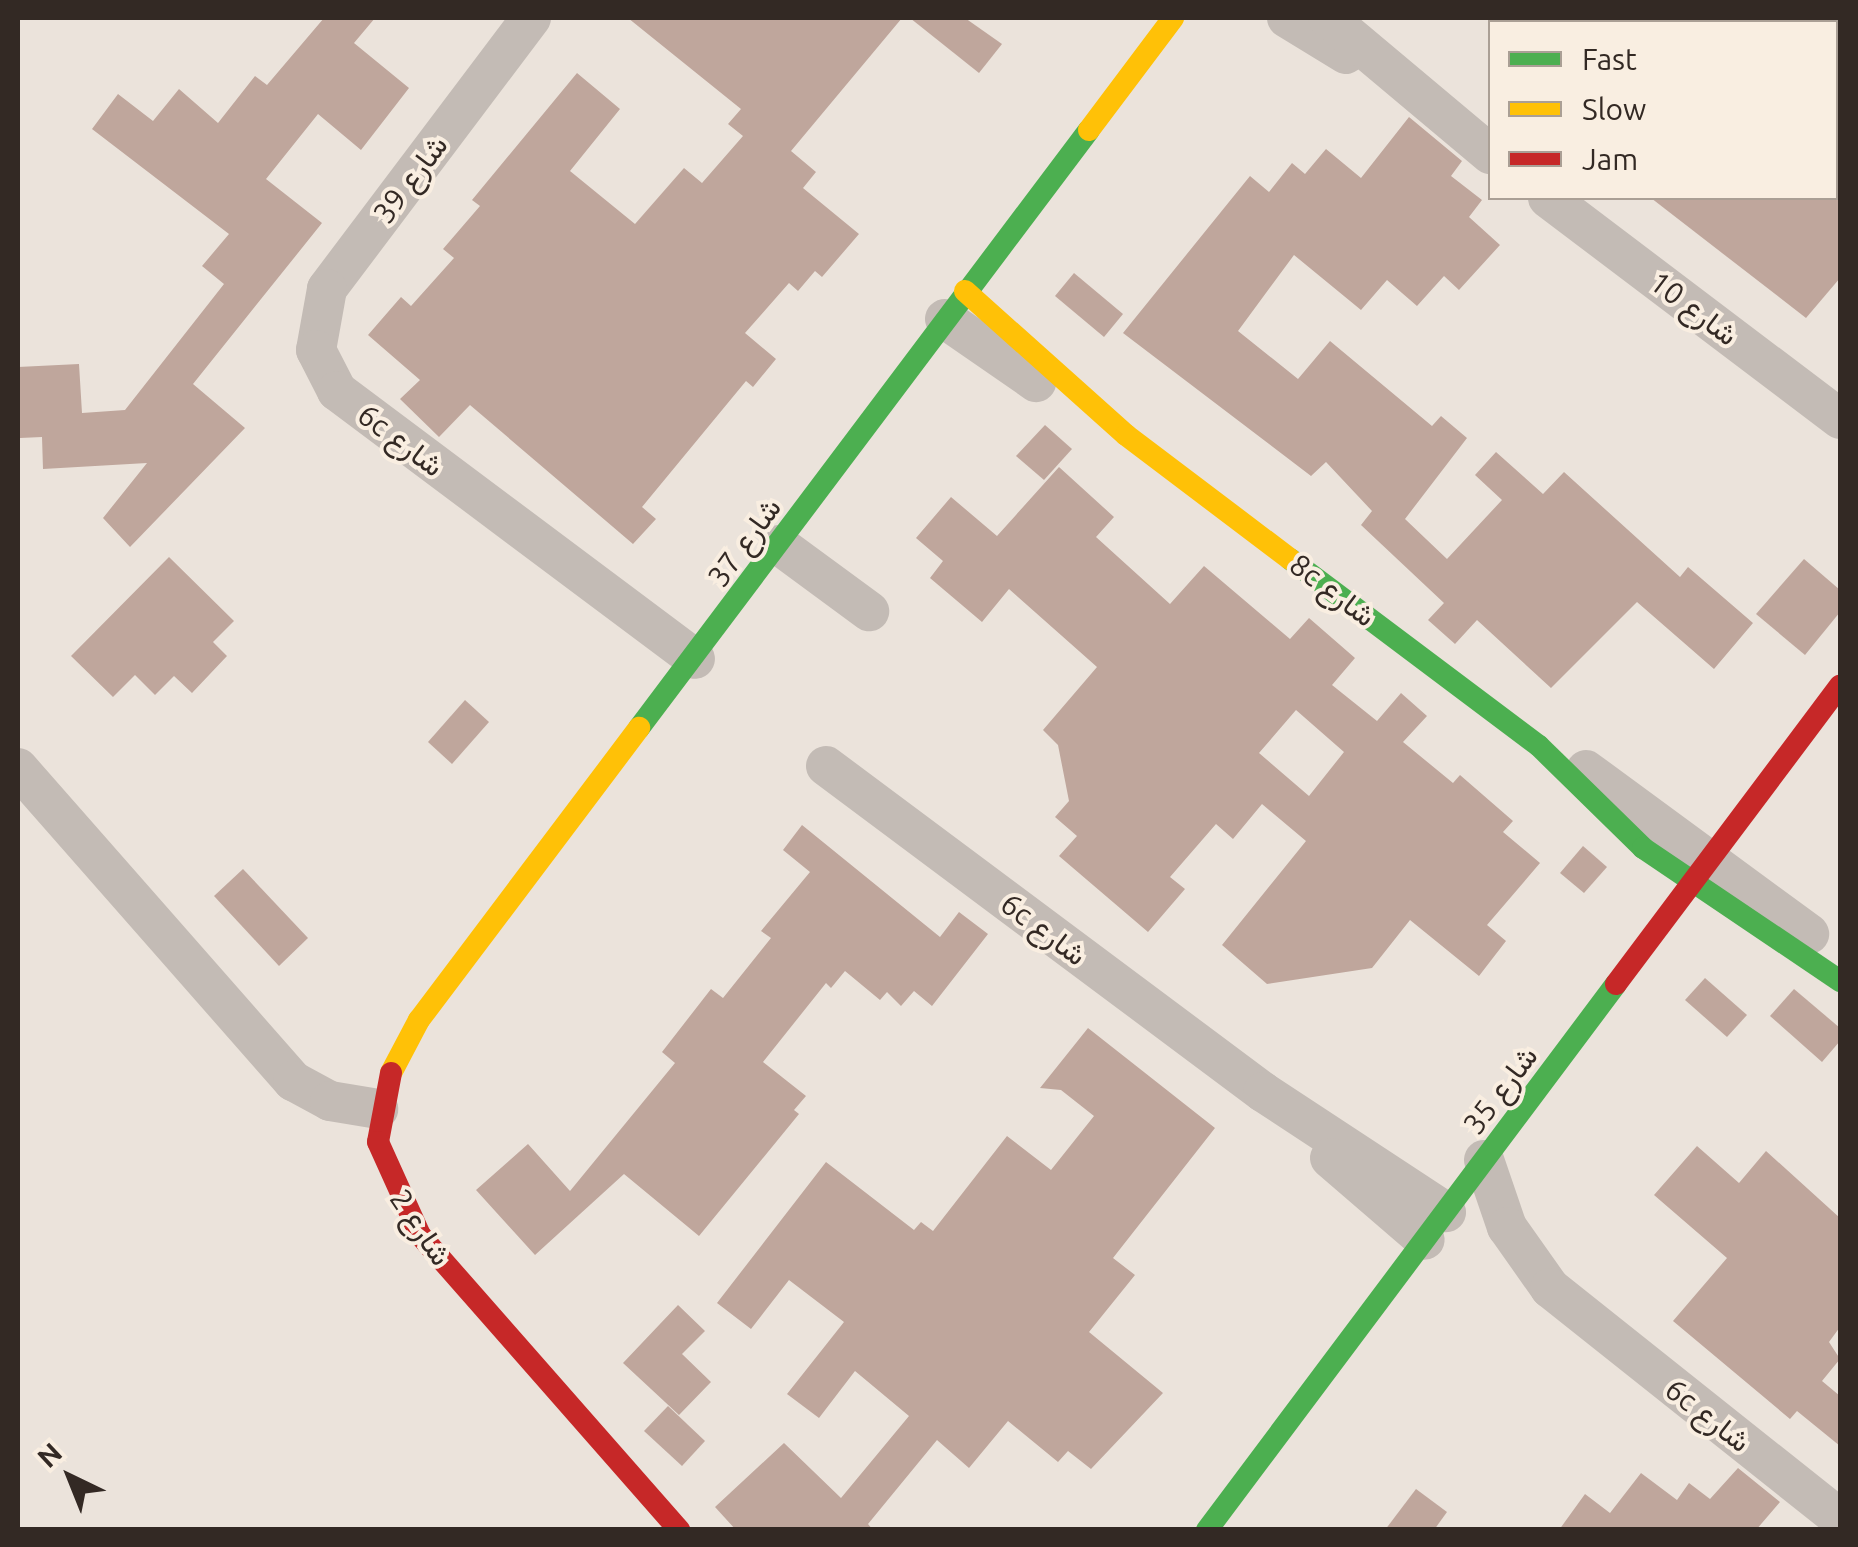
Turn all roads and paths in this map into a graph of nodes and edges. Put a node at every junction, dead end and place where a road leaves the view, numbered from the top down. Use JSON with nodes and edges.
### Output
{"nodes":[{"id":1,"x":531,"y":18,"type":"edge"},
{"id":2,"x":1173,"y":18,"type":"edge"},
{"id":3,"x":1287,"y":18,"type":"edge"},
{"id":4,"x":1328,"y":18,"type":"edge"},
{"id":5,"x":1397,"y":83,"type":"junction"},
{"id":6,"x":1488,"y":152,"type":"edge"},
{"id":7,"x":1551,"y":200,"type":"edge"},
{"id":8,"x":955,"y":305,"type":"junction"},
{"id":9,"x":316,"y":350,"type":"joint"},
{"id":10,"x":1840,"y":420,"type":"edge"},
{"id":11,"x":1126,"y":435,"type":"joint"},
{"id":12,"x":779,"y":545,"type":"junction"},
{"id":13,"x":869,"y":611,"type":"dead end"},
{"id":14,"x":695,"y":658,"type":"junction"},
{"id":15,"x":1840,"y":686,"type":"edge"},
{"id":16,"x":1539,"y":746,"type":"joint"},
{"id":17,"x":826,"y":766,"type":"dead end"},
{"id":18,"x":18,"y":768,"type":"edge"},
{"id":19,"x":1702,"y":871,"type":"junction"},
{"id":20,"x":1840,"y":964,"type":"edge"},
{"id":21,"x":1840,"y":981,"type":"edge"},
{"id":22,"x":378,"y":1109,"type":"junction"},
{"id":23,"x":1484,"y":1160,"type":"junction"},
{"id":24,"x":1436,"y":1226,"type":"junction"},
{"id":25,"x":1840,"y":1518,"type":"edge"},
{"id":26,"x":679,"y":1530,"type":"edge"},
{"id":27,"x":1207,"y":1530,"type":"edge"}],
"edges":[{"from":1,"to":9,"type":"street","name":"شارع 39"},
{"from":2,"to":8,"type":"street","name":"شارع 37"},
{"from":3,"to":5,"type":"street"},
{"from":4,"to":5,"type":"street"},
{"from":5,"to":6,"type":"street"},
{"from":7,"to":10,"type":"street","name":"شارع 10"},
{"from":8,"to":11,"type":"street","name":"8c شارع"},
{"from":8,"to":12,"type":"street","name":"شارع 37"},
{"from":9,"to":14,"type":"street","name":"6c شارع"},
{"from":11,"to":16,"type":"street","name":"8c شارع"},
{"from":12,"to":13,"type":"street"},
{"from":12,"to":14,"type":"street","name":"شارع 37"},
{"from":14,"to":22,"type":"street","name":"شارع 37"},
{"from":15,"to":19,"type":"street","name":"شارع 35"},
{"from":16,"to":19,"type":"street","name":"8c شارع"},
{"from":17,"to":24,"type":"street","name":"6c شارع"},
{"from":18,"to":22,"type":"street"},
{"from":19,"to":20,"type":"street","name":"8c شارع"},
{"from":19,"to":21,"type":"street","name":"8c شارع"},
{"from":19,"to":23,"type":"street","name":"شارع 35"},
{"from":22,"to":26,"type":"street","name":"شارع 2"},
{"from":23,"to":24,"type":"street","name":"شارع 35"},
{"from":23,"to":25,"type":"street","name":"6c شارع"},
{"from":24,"to":27,"type":"street","name":"شارع 35"}]}
